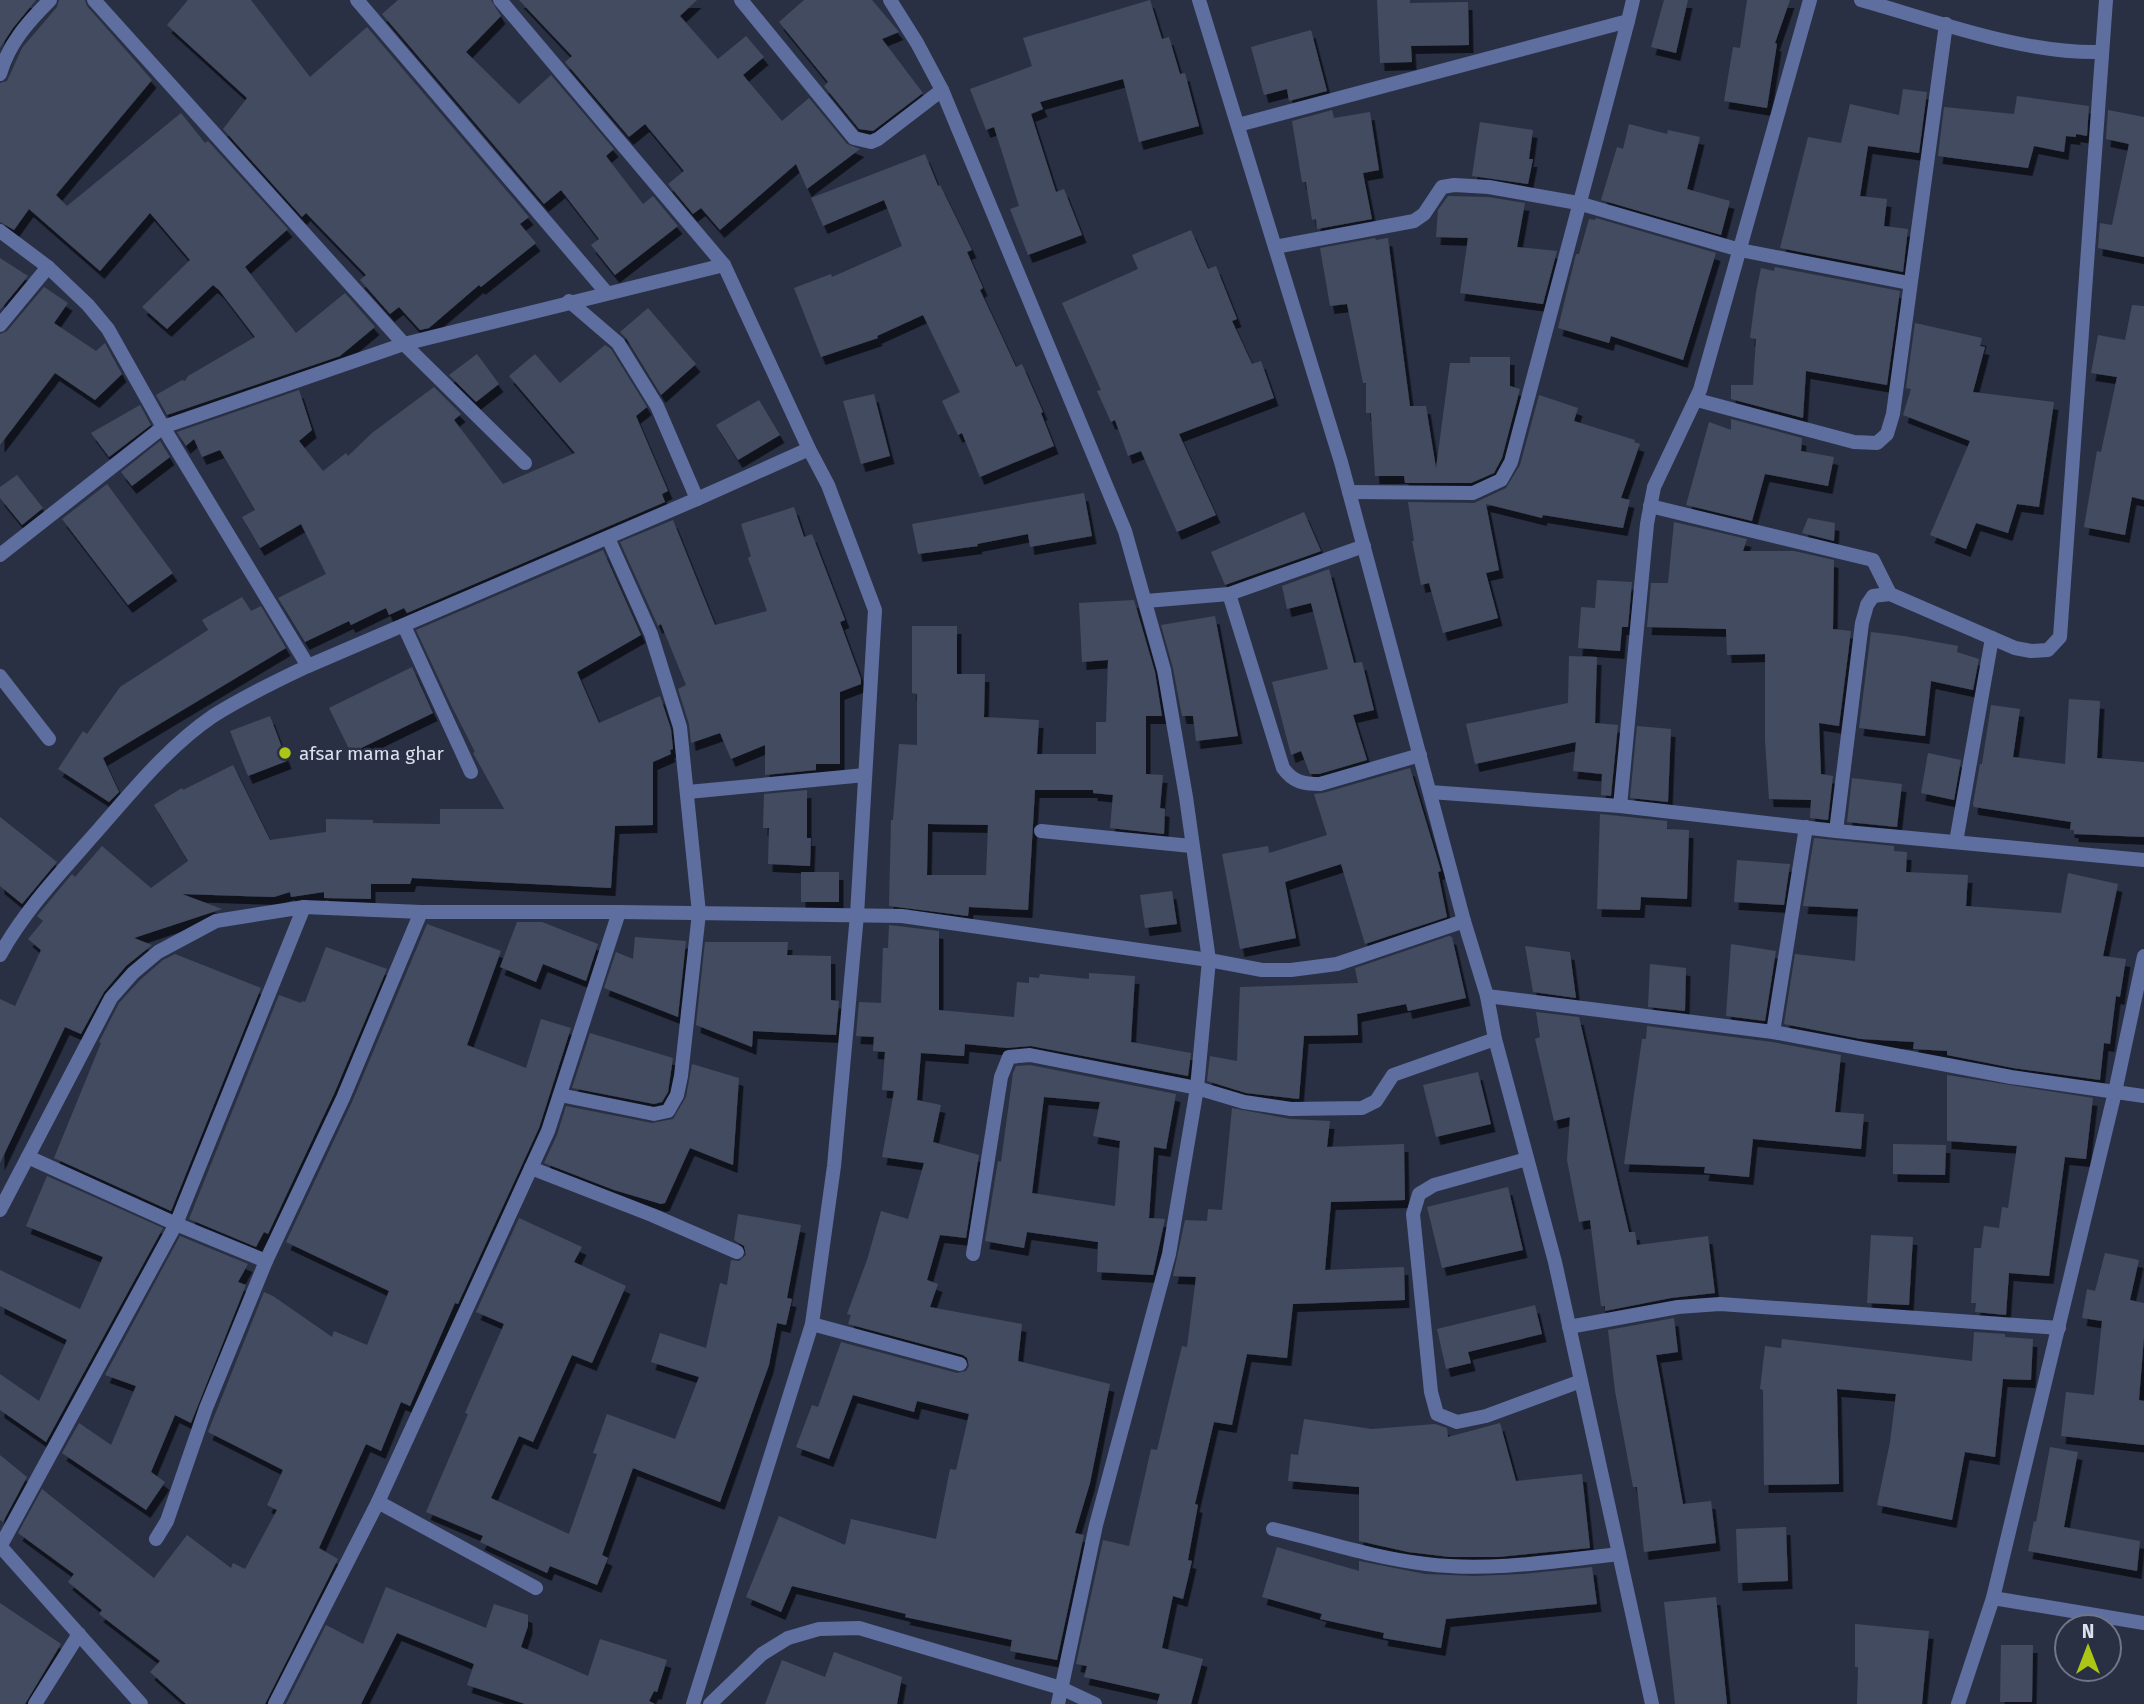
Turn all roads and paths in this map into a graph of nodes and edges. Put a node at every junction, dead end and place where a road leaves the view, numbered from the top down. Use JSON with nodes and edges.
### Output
{"nodes":[{"id":1,"x":50,"y":0,"type":"edge"},
{"id":2,"x":94,"y":0,"type":"edge"},
{"id":3,"x":357,"y":0,"type":"edge"},
{"id":4,"x":500,"y":0,"type":"edge"},
{"id":5,"x":741,"y":0,"type":"edge"},
{"id":6,"x":890,"y":0,"type":"edge"},
{"id":7,"x":1199,"y":0,"type":"edge"},
{"id":8,"x":1633,"y":0,"type":"edge"},
{"id":9,"x":1810,"y":0,"type":"edge"},
{"id":10,"x":1861,"y":0,"type":"edge"},
{"id":11,"x":2106,"y":0,"type":"edge"},
{"id":12,"x":1628,"y":21,"type":"junction"},
{"id":13,"x":1946,"y":24,"type":"junction"},
{"id":14,"x":2101,"y":52,"type":"junction"},
{"id":15,"x":0,"y":74,"type":"edge"},
{"id":16,"x":942,"y":90,"type":"junction"},
{"id":17,"x":1238,"y":125,"type":"junction"},
{"id":18,"x":1578,"y":203,"type":"junction"},
{"id":19,"x":0,"y":231,"type":"edge"},
{"id":20,"x":1275,"y":247,"type":"junction"},
{"id":21,"x":1740,"y":250,"type":"junction"},
{"id":22,"x":724,"y":265,"type":"junction"},
{"id":23,"x":48,"y":267,"type":"junction"},
{"id":24,"x":1909,"y":283,"type":"junction"},
{"id":25,"x":606,"y":292,"type":"junction"},
{"id":26,"x":569,"y":301,"type":"junction"},
{"id":27,"x":0,"y":325,"type":"edge"},
{"id":28,"x":404,"y":344,"type":"junction"},
{"id":29,"x":1697,"y":400,"type":"junction"},
{"id":30,"x":163,"y":427,"type":"junction"},
{"id":31,"x":809,"y":449,"type":"junction"},
{"id":32,"x":525,"y":463,"type":"dead end"},
{"id":33,"x":1349,"y":492,"type":"junction"},
{"id":34,"x":697,"y":499,"type":"junction"},
{"id":35,"x":1650,"y":506,"type":"junction"},
{"id":36,"x":608,"y":538,"type":"junction"},
{"id":37,"x":1364,"y":546,"type":"junction"},
{"id":38,"x":0,"y":555,"type":"edge"},
{"id":39,"x":1229,"y":594,"type":"junction"},
{"id":40,"x":1891,"y":594,"type":"junction"},
{"id":41,"x":1146,"y":601,"type":"junction"},
{"id":42,"x":404,"y":626,"type":"junction"},
{"id":43,"x":1992,"y":638,"type":"junction"},
{"id":44,"x":307,"y":666,"type":"junction"},
{"id":45,"x":0,"y":676,"type":"edge"},
{"id":46,"x":49,"y":739,"type":"dead end"},
{"id":47,"x":1420,"y":754,"type":"junction"},
{"id":48,"x":471,"y":772,"type":"dead end"},
{"id":49,"x":865,"y":775,"type":"junction"},
{"id":50,"x":688,"y":792,"type":"junction"},
{"id":51,"x":1430,"y":792,"type":"junction"},
{"id":52,"x":1620,"y":806,"type":"junction"},
{"id":53,"x":1806,"y":827,"type":"junction"},
{"id":54,"x":1041,"y":831,"type":"dead end"},
{"id":55,"x":1836,"y":831,"type":"junction"},
{"id":56,"x":1956,"y":842,"type":"junction"},
{"id":57,"x":1191,"y":846,"type":"junction"},
{"id":58,"x":2144,"y":860,"type":"edge"},
{"id":59,"x":304,"y":907,"type":"junction"},
{"id":60,"x":421,"y":912,"type":"junction"},
{"id":61,"x":619,"y":912,"type":"junction"},
{"id":62,"x":699,"y":913,"type":"junction"},
{"id":63,"x":856,"y":915,"type":"junction"},
{"id":64,"x":1464,"y":921,"type":"junction"},
{"id":65,"x":0,"y":955,"type":"edge"},
{"id":66,"x":2144,"y":956,"type":"edge"},
{"id":67,"x":1209,"y":960,"type":"junction"},
{"id":68,"x":1487,"y":996,"type":"junction"},
{"id":69,"x":1773,"y":1031,"type":"junction"},
{"id":70,"x":1495,"y":1039,"type":"junction"},
{"id":71,"x":1197,"y":1088,"type":"junction"},
{"id":72,"x":2115,"y":1092,"type":"junction"},
{"id":73,"x":560,"y":1095,"type":"junction"},
{"id":74,"x":2144,"y":1096,"type":"edge"},
{"id":75,"x":28,"y":1157,"type":"junction"},
{"id":76,"x":1527,"y":1159,"type":"junction"},
{"id":77,"x":531,"y":1168,"type":"junction"},
{"id":78,"x":0,"y":1210,"type":"edge"},
{"id":79,"x":176,"y":1224,"type":"junction"},
{"id":80,"x":737,"y":1252,"type":"dead end"},
{"id":81,"x":973,"y":1254,"type":"dead end"},
{"id":82,"x":266,"y":1261,"type":"junction"},
{"id":83,"x":812,"y":1324,"type":"junction"},
{"id":84,"x":1569,"y":1327,"type":"junction"},
{"id":85,"x":2059,"y":1328,"type":"junction"},
{"id":86,"x":960,"y":1364,"type":"dead end"},
{"id":87,"x":1581,"y":1381,"type":"junction"},
{"id":88,"x":378,"y":1502,"type":"junction"},
{"id":89,"x":1273,"y":1528,"type":"dead end"},
{"id":90,"x":156,"y":1539,"type":"dead end"},
{"id":91,"x":0,"y":1546,"type":"edge"},
{"id":92,"x":1619,"y":1554,"type":"junction"},
{"id":93,"x":536,"y":1588,"type":"dead end"},
{"id":94,"x":1993,"y":1598,"type":"junction"},
{"id":95,"x":2144,"y":1623,"type":"edge"},
{"id":96,"x":79,"y":1634,"type":"junction"},
{"id":97,"x":1061,"y":1688,"type":"junction"},
{"id":98,"x":35,"y":1704,"type":"edge"},
{"id":99,"x":141,"y":1704,"type":"edge"},
{"id":100,"x":275,"y":1704,"type":"edge"},
{"id":101,"x":693,"y":1704,"type":"edge"},
{"id":102,"x":710,"y":1704,"type":"edge"},
{"id":103,"x":1058,"y":1704,"type":"edge"},
{"id":104,"x":1095,"y":1704,"type":"edge"},
{"id":105,"x":1652,"y":1704,"type":"edge"},
{"id":106,"x":1958,"y":1704,"type":"edge"}],
"edges":[{"from":1,"to":15,"type":"street"},
{"from":2,"to":28,"type":"street"},
{"from":3,"to":25,"type":"street"},
{"from":4,"to":22,"type":"street"},
{"from":5,"to":16,"type":"street"},
{"from":6,"to":16,"type":"street"},
{"from":7,"to":17,"type":"street"},
{"from":8,"to":12,"type":"street"},
{"from":9,"to":21,"type":"street"},
{"from":10,"to":13,"type":"street"},
{"from":11,"to":14,"type":"street"},
{"from":12,"to":17,"type":"street"},
{"from":12,"to":18,"type":"street"},
{"from":13,"to":14,"type":"street"},
{"from":13,"to":24,"type":"street"},
{"from":14,"to":43,"type":"street"},
{"from":16,"to":41,"type":"street"},
{"from":17,"to":20,"type":"street"},
{"from":18,"to":20,"type":"street"},
{"from":18,"to":21,"type":"street"},
{"from":18,"to":33,"type":"street"},
{"from":19,"to":23,"type":"street"},
{"from":20,"to":33,"type":"street"},
{"from":21,"to":24,"type":"street"},
{"from":21,"to":29,"type":"street"},
{"from":22,"to":25,"type":"street"},
{"from":22,"to":31,"type":"street"},
{"from":23,"to":27,"type":"street"},
{"from":23,"to":30,"type":"street"},
{"from":24,"to":29,"type":"street"},
{"from":25,"to":26,"type":"street"},
{"from":26,"to":28,"type":"street"},
{"from":26,"to":34,"type":"street"},
{"from":28,"to":30,"type":"street"},
{"from":28,"to":32,"type":"street"},
{"from":29,"to":35,"type":"street"},
{"from":30,"to":38,"type":"street"},
{"from":30,"to":44,"type":"street"},
{"from":31,"to":34,"type":"street"},
{"from":31,"to":49,"type":"street"},
{"from":33,"to":37,"type":"street"},
{"from":34,"to":36,"type":"street"},
{"from":35,"to":40,"type":"street"},
{"from":35,"to":52,"type":"street"},
{"from":36,"to":42,"type":"street"},
{"from":36,"to":50,"type":"street"},
{"from":37,"to":39,"type":"street"},
{"from":37,"to":47,"type":"street"},
{"from":39,"to":41,"type":"street"},
{"from":39,"to":47,"type":"street"},
{"from":40,"to":43,"type":"street"},
{"from":40,"to":55,"type":"street"},
{"from":41,"to":57,"type":"street"},
{"from":42,"to":44,"type":"street"},
{"from":42,"to":48,"type":"street"},
{"from":43,"to":56,"type":"street"},
{"from":44,"to":65,"type":"street"},
{"from":45,"to":46,"type":"street"},
{"from":47,"to":51,"type":"street"},
{"from":49,"to":50,"type":"street"},
{"from":49,"to":63,"type":"street"},
{"from":50,"to":62,"type":"street"},
{"from":51,"to":52,"type":"street"},
{"from":51,"to":64,"type":"street"},
{"from":52,"to":53,"type":"street"},
{"from":53,"to":55,"type":"street"},
{"from":53,"to":69,"type":"street"},
{"from":54,"to":57,"type":"street"},
{"from":55,"to":56,"type":"street"},
{"from":56,"to":58,"type":"street"},
{"from":57,"to":67,"type":"street"},
{"from":59,"to":60,"type":"street"},
{"from":59,"to":75,"type":"street"},
{"from":59,"to":79,"type":"street"},
{"from":60,"to":61,"type":"street"},
{"from":60,"to":82,"type":"street"},
{"from":61,"to":62,"type":"street"},
{"from":61,"to":73,"type":"street"},
{"from":62,"to":63,"type":"street"},
{"from":62,"to":73,"type":"street"},
{"from":63,"to":67,"type":"street"},
{"from":63,"to":83,"type":"street"},
{"from":64,"to":67,"type":"street"},
{"from":64,"to":68,"type":"street"},
{"from":66,"to":72,"type":"street"},
{"from":67,"to":71,"type":"street"},
{"from":68,"to":69,"type":"street"},
{"from":68,"to":70,"type":"street"},
{"from":69,"to":72,"type":"street"},
{"from":70,"to":71,"type":"street"},
{"from":70,"to":76,"type":"street"},
{"from":71,"to":81,"type":"street"},
{"from":71,"to":97,"type":"street"},
{"from":72,"to":74,"type":"street"},
{"from":72,"to":85,"type":"street"},
{"from":73,"to":77,"type":"street"},
{"from":75,"to":78,"type":"street"},
{"from":75,"to":79,"type":"street"},
{"from":76,"to":84,"type":"street"},
{"from":76,"to":87,"type":"street"},
{"from":77,"to":80,"type":"street"},
{"from":77,"to":88,"type":"street"},
{"from":79,"to":82,"type":"street"},
{"from":79,"to":91,"type":"street"},
{"from":82,"to":90,"type":"street"},
{"from":83,"to":86,"type":"street"},
{"from":83,"to":101,"type":"street"},
{"from":84,"to":85,"type":"street"},
{"from":84,"to":87,"type":"street"},
{"from":85,"to":94,"type":"street"},
{"from":87,"to":92,"type":"street"},
{"from":88,"to":93,"type":"street"},
{"from":88,"to":100,"type":"street"},
{"from":89,"to":92,"type":"street"},
{"from":91,"to":96,"type":"street"},
{"from":92,"to":105,"type":"street"},
{"from":94,"to":95,"type":"street"},
{"from":94,"to":106,"type":"street"},
{"from":96,"to":98,"type":"street"},
{"from":96,"to":99,"type":"street"},
{"from":97,"to":102,"type":"street"},
{"from":97,"to":103,"type":"street"},
{"from":97,"to":104,"type":"street"}]}
